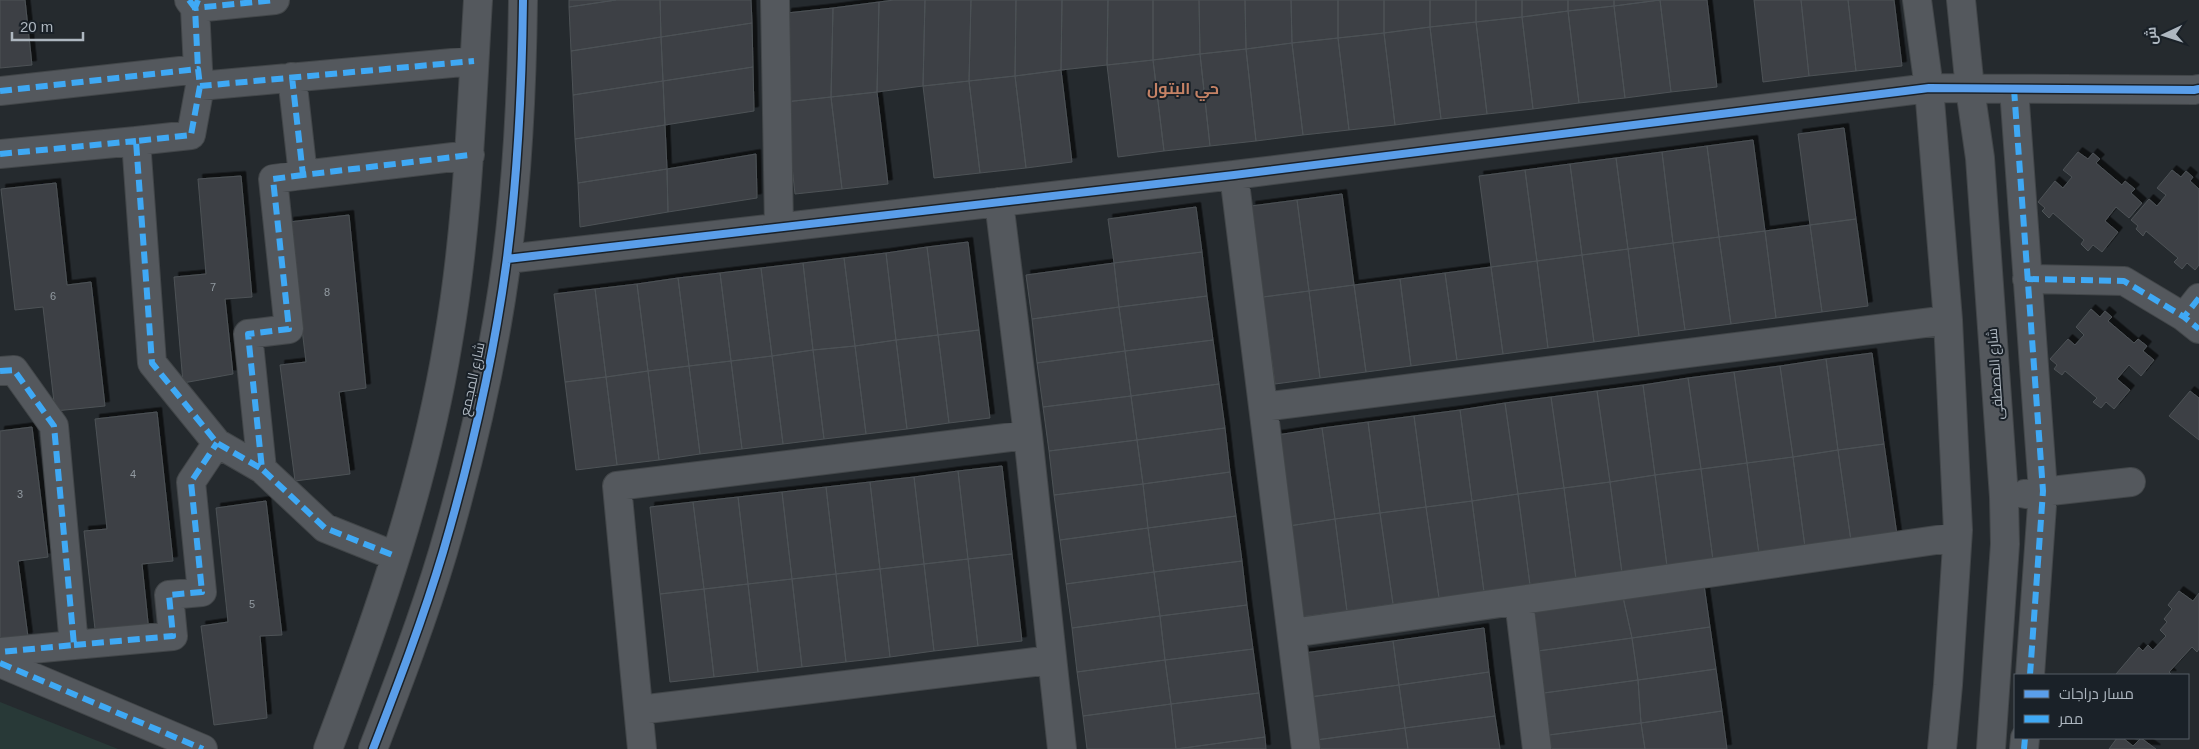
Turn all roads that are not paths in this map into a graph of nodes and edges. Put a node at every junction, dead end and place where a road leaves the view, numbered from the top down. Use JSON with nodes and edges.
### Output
{"nodes":[{"id":1,"x":267,"y":0,"type":"edge"},
{"id":2,"x":478,"y":0,"type":"edge"},
{"id":3,"x":523,"y":0,"type":"edge"},
{"id":4,"x":775,"y":0,"type":"edge"},
{"id":5,"x":1917,"y":0,"type":"edge"},
{"id":6,"x":1961,"y":0,"type":"edge"},
{"id":7,"x":194,"y":3,"type":"edge"},
{"id":8,"x":474,"y":61,"type":"junction"},
{"id":9,"x":199,"y":77,"type":"junction"},
{"id":10,"x":292,"y":77,"type":"junction"},
{"id":11,"x":1929,"y":88,"type":"junction"},
{"id":12,"x":1970,"y":89,"type":"junction"},
{"id":13,"x":2014,"y":89,"type":"junction"},
{"id":14,"x":2199,"y":89,"type":"edge"},
{"id":15,"x":0,"y":91,"type":"edge"},
{"id":16,"x":136,"y":141,"type":"junction"},
{"id":17,"x":0,"y":154,"type":"edge"},
{"id":18,"x":470,"y":155,"type":"junction"},
{"id":19,"x":1234,"y":174,"type":"junction"},
{"id":20,"x":303,"y":175,"type":"junction"},
{"id":21,"x":999,"y":202,"type":"junction"},
{"id":22,"x":779,"y":227,"type":"junction"},
{"id":23,"x":507,"y":259,"type":"junction"},
{"id":24,"x":2027,"y":279,"type":"junction"},
{"id":25,"x":2194,"y":315,"type":"edge"},
{"id":26,"x":1948,"y":320,"type":"junction"},
{"id":27,"x":0,"y":371,"type":"edge"},
{"id":28,"x":1264,"y":407,"type":"junction"},
{"id":29,"x":1028,"y":435,"type":"junction"},
{"id":30,"x":218,"y":443,"type":"junction"},
{"id":31,"x":262,"y":469,"type":"junction"},
{"id":32,"x":2130,"y":482,"type":"dead end"},
{"id":33,"x":2043,"y":491,"type":"junction"},
{"id":34,"x":2004,"y":497,"type":"junction"},
{"id":35,"x":1957,"y":538,"type":"junction"},
{"id":36,"x":395,"y":556,"type":"junction"},
{"id":37,"x":1520,"y":600,"type":"junction"},
{"id":38,"x":1292,"y":633,"type":"junction"},
{"id":39,"x":74,"y":645,"type":"junction"},
{"id":40,"x":0,"y":652,"type":"edge"},
{"id":41,"x":1052,"y":660,"type":"junction"},
{"id":42,"x":0,"y":664,"type":"edge"},
{"id":43,"x":2030,"y":674,"type":"edge"},
{"id":44,"x":639,"y":710,"type":"junction"},
{"id":45,"x":203,"y":749,"type":"edge"},
{"id":46,"x":328,"y":749,"type":"edge"},
{"id":47,"x":373,"y":749,"type":"edge"},
{"id":48,"x":642,"y":749,"type":"edge"},
{"id":49,"x":1062,"y":749,"type":"edge"},
{"id":50,"x":1306,"y":749,"type":"edge"},
{"id":51,"x":1537,"y":749,"type":"edge"},
{"id":52,"x":1942,"y":749,"type":"edge"},
{"id":53,"x":1991,"y":749,"type":"edge"}],
"edges":[{"from":1,"to":7,"type":"street"},
{"from":2,"to":8,"type":"street"},
{"from":3,"to":23,"type":"street","name":"شارع المجمع"},
{"from":4,"to":22,"type":"street"},
{"from":5,"to":11,"type":"street"},
{"from":6,"to":12,"type":"street","name":"شارع المصطفى"},
{"from":7,"to":9,"type":"street"},
{"from":8,"to":10,"type":"street"},
{"from":8,"to":18,"type":"street"},
{"from":9,"to":10,"type":"street"},
{"from":9,"to":15,"type":"street"},
{"from":9,"to":16,"type":"street"},
{"from":10,"to":20,"type":"street"},
{"from":11,"to":12,"type":"street"},
{"from":11,"to":19,"type":"street"},
{"from":11,"to":26,"type":"street"},
{"from":12,"to":13,"type":"street"},
{"from":12,"to":34,"type":"street","name":"شارع المصطفى"},
{"from":13,"to":14,"type":"street"},
{"from":13,"to":24,"type":"street"},
{"from":16,"to":17,"type":"street"},
{"from":16,"to":30,"type":"street"},
{"from":18,"to":20,"type":"street"},
{"from":18,"to":36,"type":"street"},
{"from":19,"to":21,"type":"street"},
{"from":19,"to":28,"type":"street"},
{"from":20,"to":31,"type":"street"},
{"from":21,"to":22,"type":"street"},
{"from":21,"to":29,"type":"street"},
{"from":22,"to":23,"type":"street"},
{"from":23,"to":47,"type":"street","name":"شارع المجمع"},
{"from":24,"to":25,"type":"street"},
{"from":24,"to":33,"type":"street"},
{"from":26,"to":28,"type":"street"},
{"from":26,"to":35,"type":"street"},
{"from":27,"to":39,"type":"street"},
{"from":28,"to":38,"type":"street"},
{"from":29,"to":41,"type":"street"},
{"from":29,"to":44,"type":"street"},
{"from":30,"to":31,"type":"street"},
{"from":30,"to":39,"type":"street"},
{"from":31,"to":36,"type":"street"},
{"from":32,"to":33,"type":"street"},
{"from":33,"to":34,"type":"street"},
{"from":33,"to":43,"type":"street"},
{"from":34,"to":53,"type":"street","name":"شارع المصطفى"},
{"from":35,"to":37,"type":"street"},
{"from":35,"to":52,"type":"street"},
{"from":36,"to":46,"type":"street"},
{"from":37,"to":38,"type":"street"},
{"from":37,"to":51,"type":"street"},
{"from":38,"to":50,"type":"street"},
{"from":39,"to":40,"type":"street"},
{"from":41,"to":44,"type":"street"},
{"from":41,"to":49,"type":"street"},
{"from":42,"to":45,"type":"street"},
{"from":44,"to":48,"type":"street"}]}
